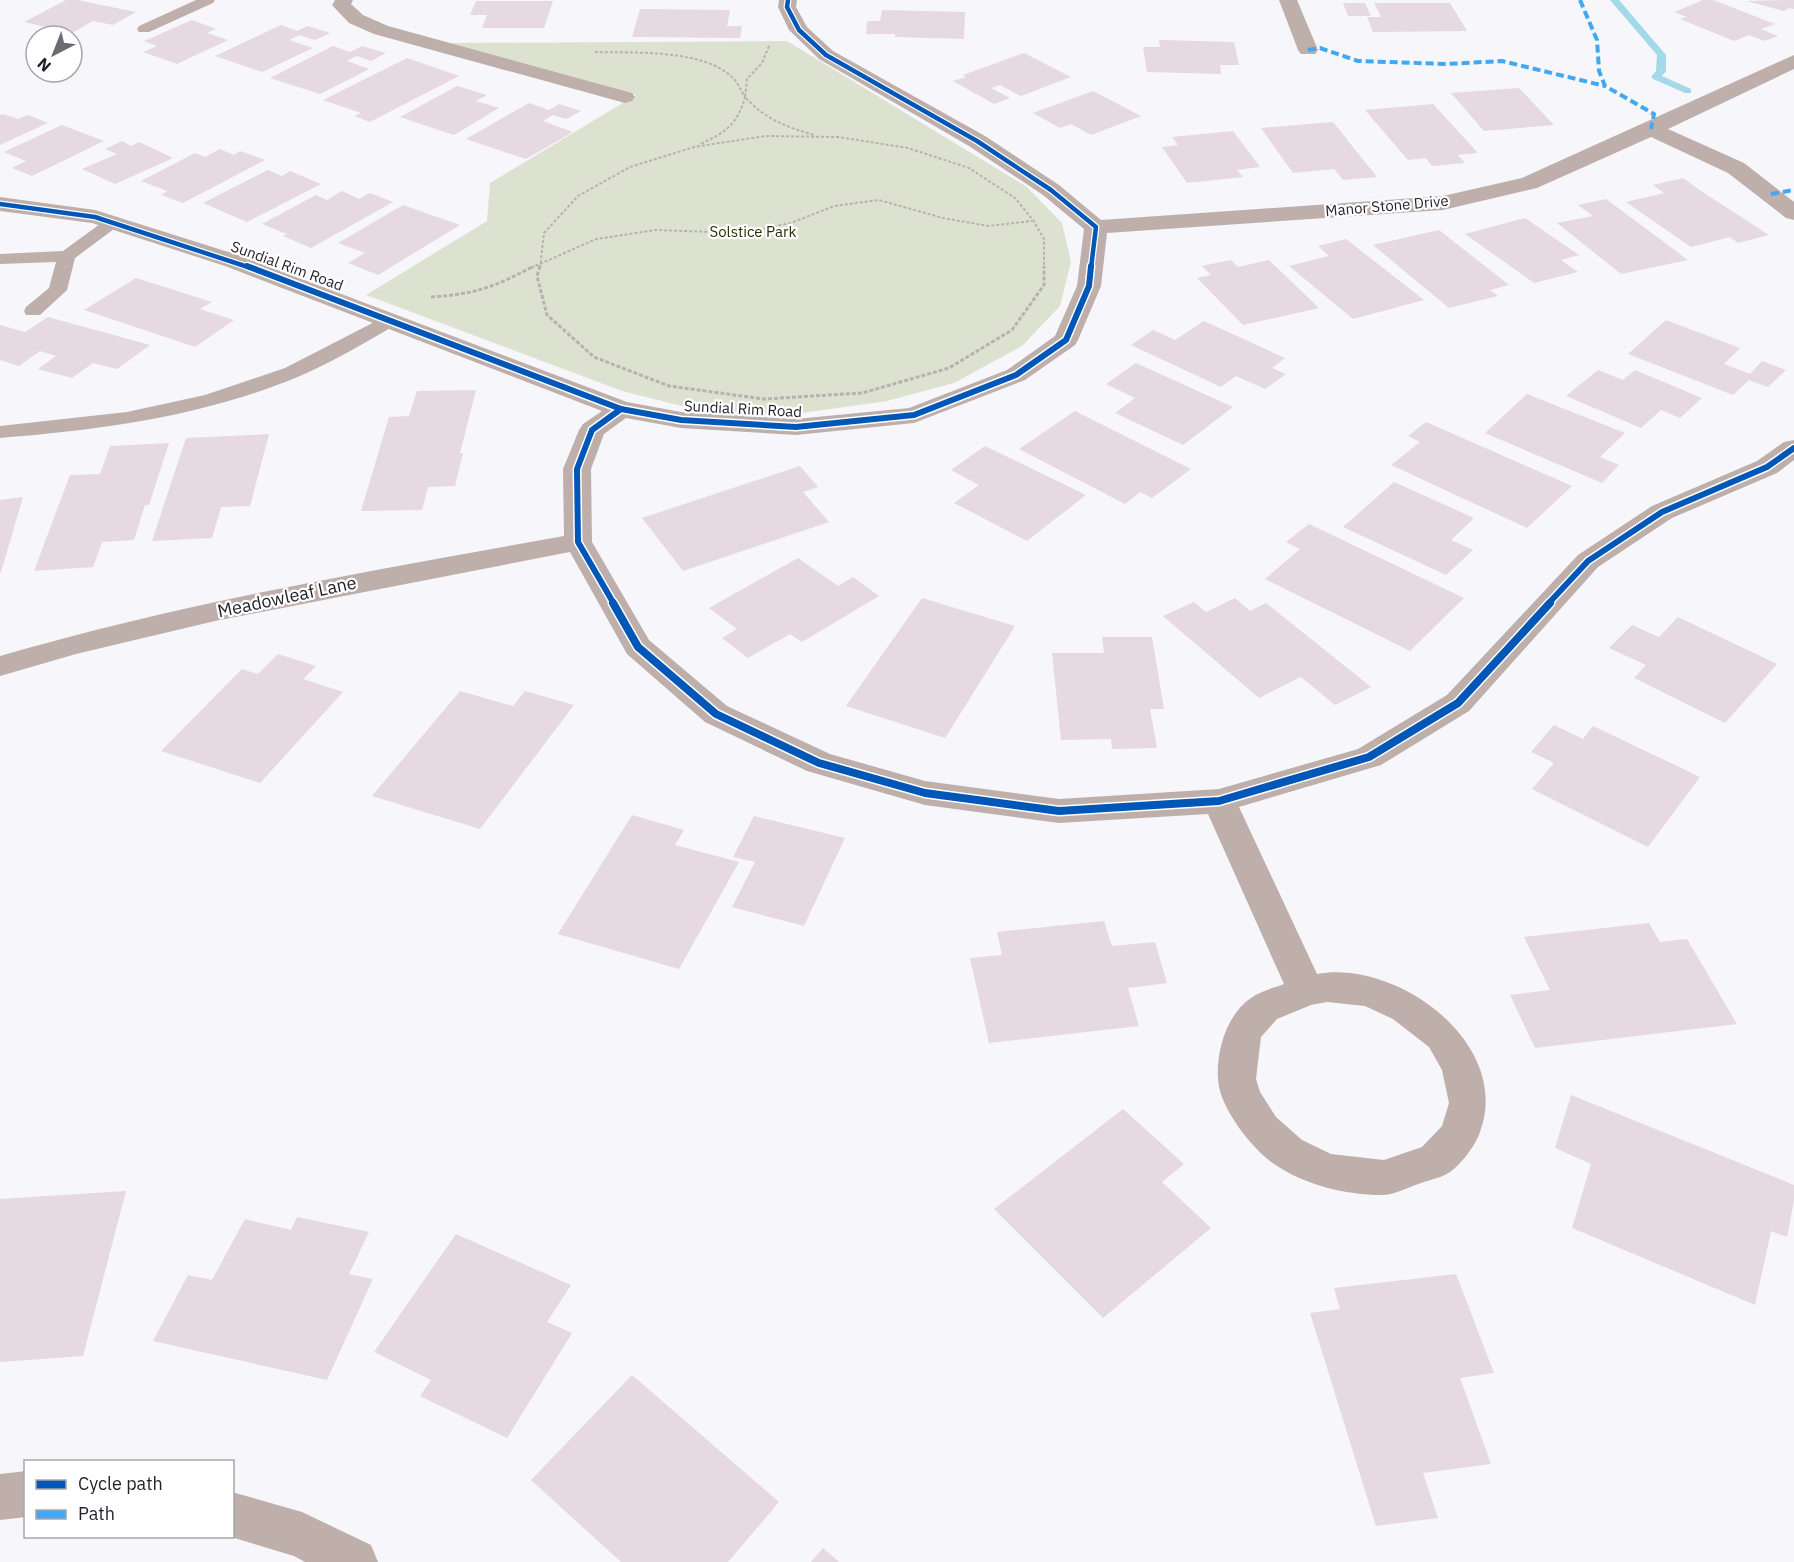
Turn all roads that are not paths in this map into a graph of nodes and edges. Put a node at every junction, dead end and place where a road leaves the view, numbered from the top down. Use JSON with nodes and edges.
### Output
{"nodes":[{"id":1,"x":208,"y":0,"type":"edge"},
{"id":2,"x":344,"y":0,"type":"edge"},
{"id":3,"x":788,"y":0,"type":"edge"},
{"id":4,"x":1288,"y":0,"type":"edge"},
{"id":5,"x":144,"y":29,"type":"dead end"},
{"id":6,"x":1308,"y":50,"type":"dead end"},
{"id":7,"x":1794,"y":61,"type":"edge"},
{"id":8,"x":625,"y":97,"type":"dead end"},
{"id":9,"x":1651,"y":129,"type":"junction"},
{"id":10,"x":0,"y":204,"type":"edge"},
{"id":11,"x":1794,"y":213,"type":"edge"},
{"id":12,"x":1088,"y":220,"type":"junction"},
{"id":13,"x":113,"y":223,"type":"junction"},
{"id":14,"x":67,"y":256,"type":"junction"},
{"id":15,"x":0,"y":259,"type":"edge"},
{"id":16,"x":33,"y":311,"type":"dead end"},
{"id":17,"x":390,"y":320,"type":"junction"},
{"id":18,"x":621,"y":409,"type":"junction"},
{"id":19,"x":0,"y":432,"type":"edge"},
{"id":20,"x":1794,"y":448,"type":"edge"},
{"id":21,"x":578,"y":542,"type":"junction"},
{"id":22,"x":0,"y":666,"type":"edge"},
{"id":23,"x":1219,"y":801,"type":"junction"},
{"id":24,"x":1306,"y":990,"type":"junction"},
{"id":25,"x":24,"y":1494,"type":"edge"},
{"id":26,"x":0,"y":1497,"type":"edge"},
{"id":27,"x":234,"y":1516,"type":"edge"},
{"id":28,"x":354,"y":1562,"type":"edge"}],
"edges":[{"from":1,"to":5,"type":"lane"},
{"from":2,"to":8,"type":"street"},
{"from":3,"to":12,"type":"street"},
{"from":4,"to":6,"type":"street"},
{"from":7,"to":9,"type":"street","name":"Manor Stone Drive"},
{"from":9,"to":11,"type":"street"},
{"from":9,"to":12,"type":"street","name":"Manor Stone Drive"},
{"from":10,"to":13,"type":"street","name":"Sundial Rim Road"},
{"from":12,"to":18,"type":"street","name":"Sundial Rim Road"},
{"from":13,"to":14,"type":"lane"},
{"from":13,"to":17,"type":"street","name":"Sundial Rim Road"},
{"from":14,"to":15,"type":"lane"},
{"from":14,"to":16,"type":"lane"},
{"from":17,"to":18,"type":"street","name":"Sundial Rim Road"},
{"from":17,"to":19,"type":"lane"},
{"from":18,"to":21,"type":"street"},
{"from":20,"to":23,"type":"street"},
{"from":21,"to":22,"type":"street","name":"Meadowleaf Lane"},
{"from":21,"to":23,"type":"street"},
{"from":23,"to":24,"type":"street"},
{"from":24,"to":24,"type":"street"},
{"from":25,"to":26,"type":"street"},
{"from":27,"to":28,"type":"street"}]}
